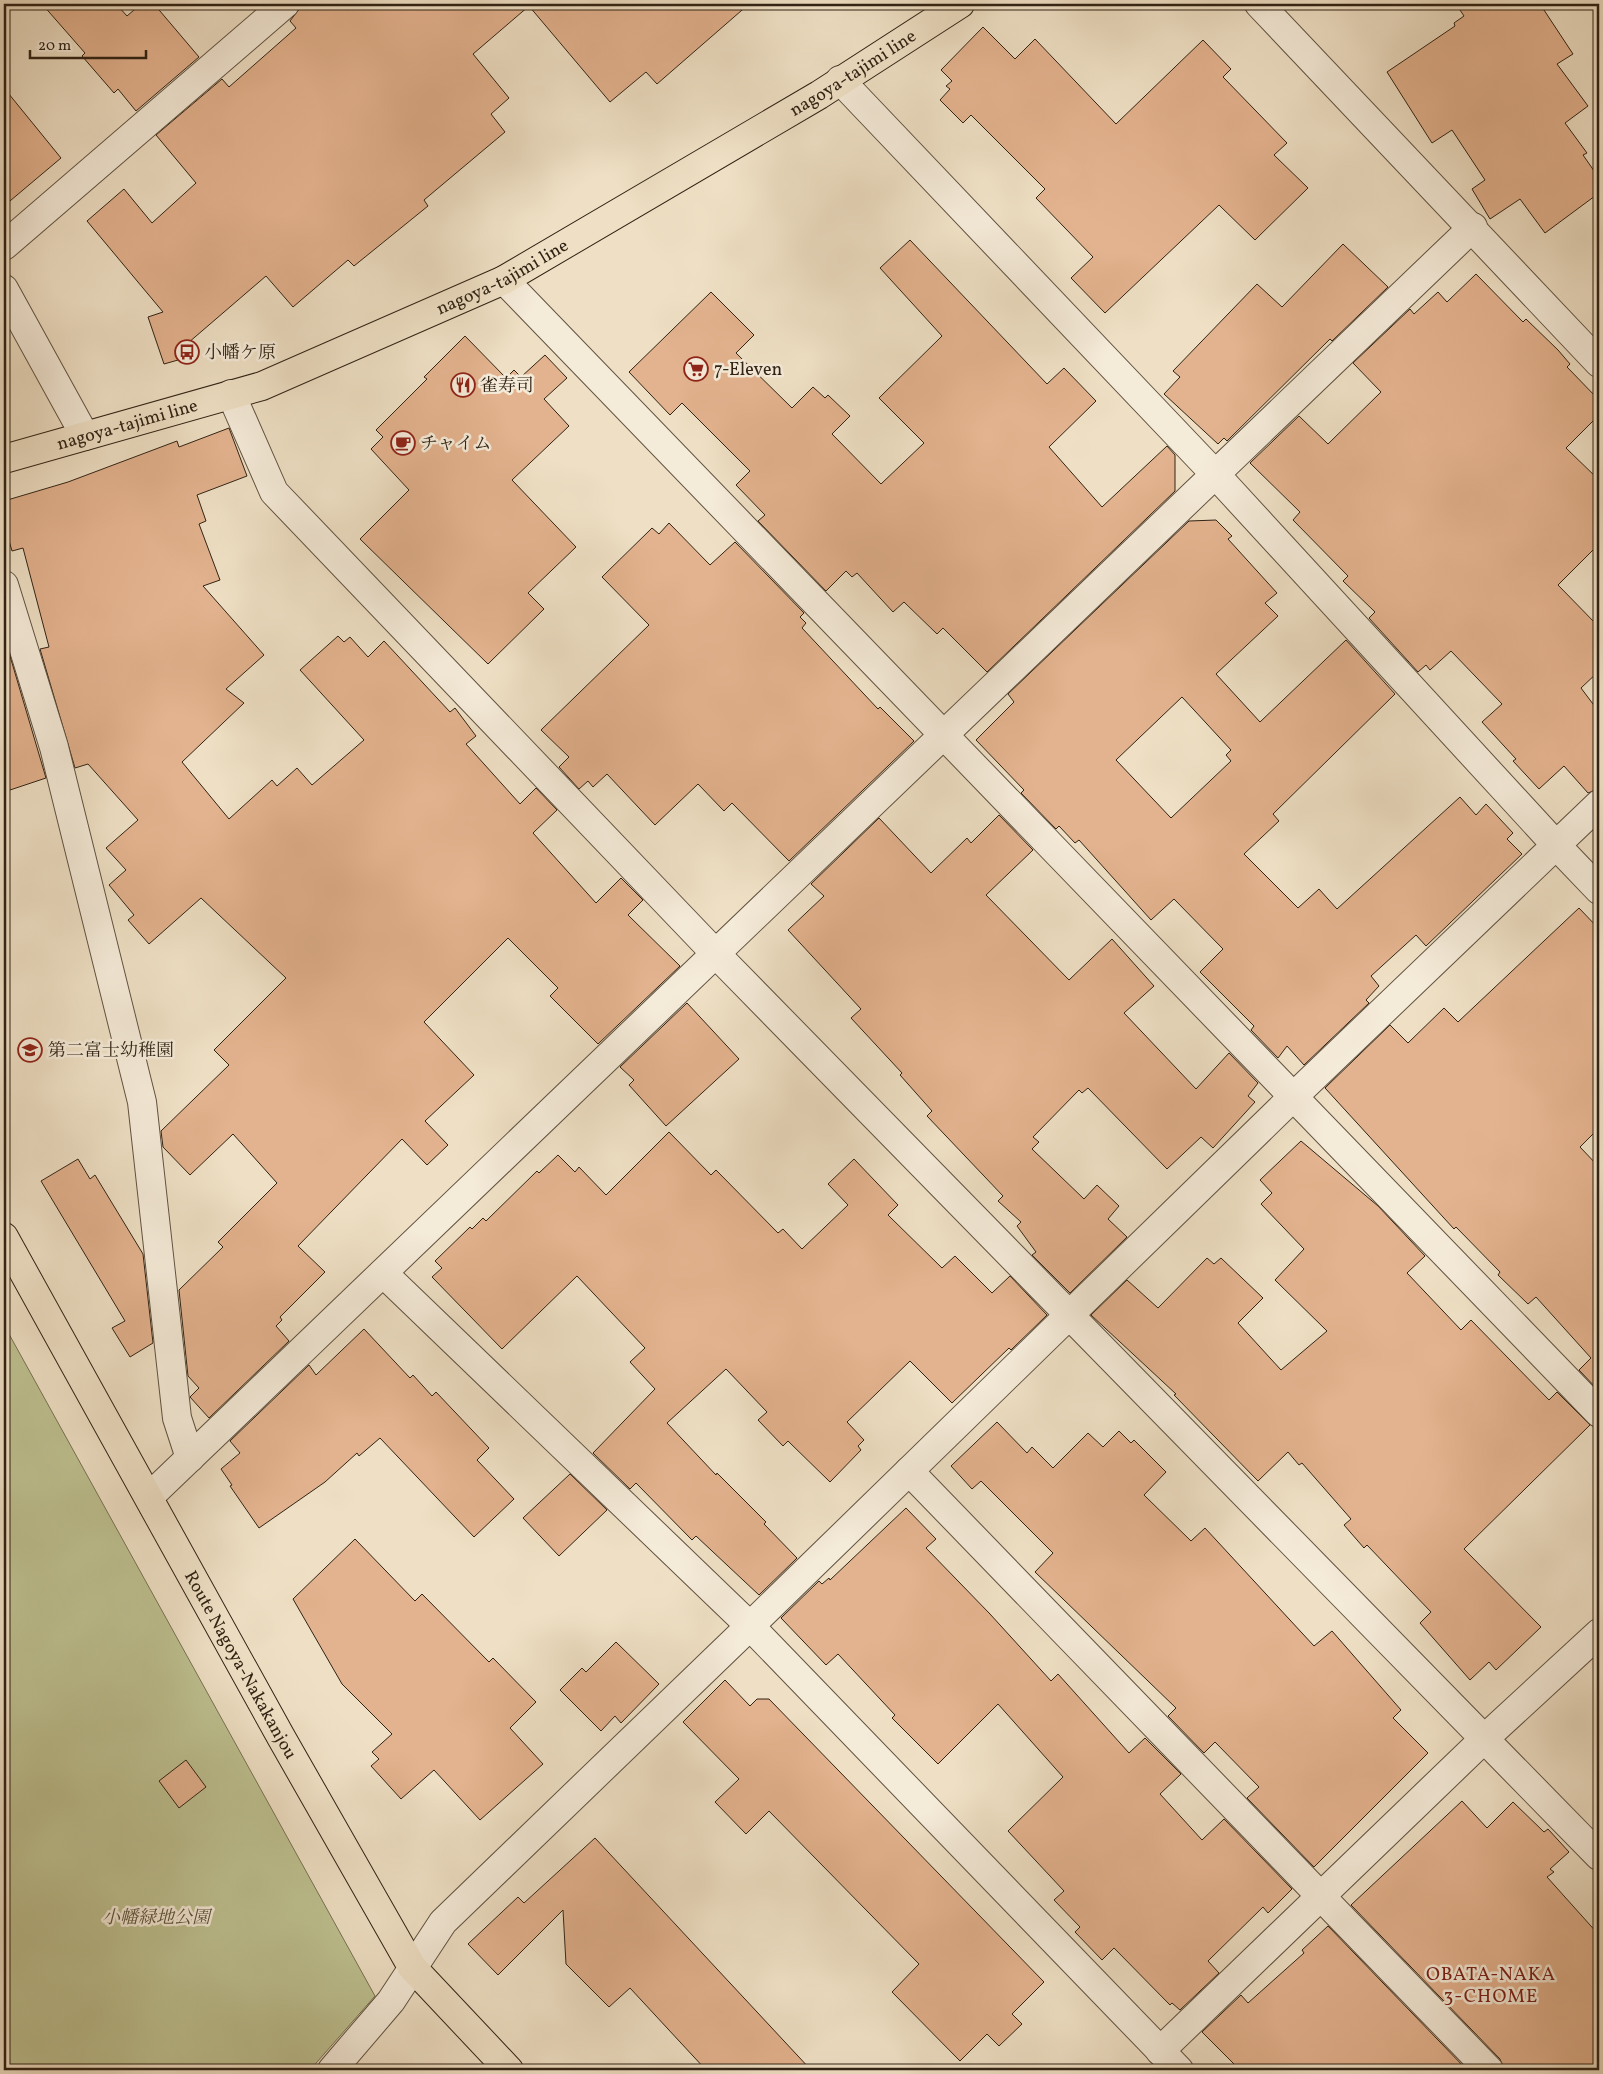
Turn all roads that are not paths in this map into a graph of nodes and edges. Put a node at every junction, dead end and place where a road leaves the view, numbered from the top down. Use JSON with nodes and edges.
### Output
{"nodes":[{"id":1,"x":285,"y":4,"type":"edge"},
{"id":2,"x":960,"y":4,"type":"edge"},
{"id":3,"x":1259,"y":4,"type":"edge"},
{"id":4,"x":840,"y":80,"type":"junction"},
{"id":5,"x":1473,"y":228,"type":"junction"},
{"id":6,"x":4,"y":246,"type":"edge"},
{"id":7,"x":504,"y":280,"type":"junction"},
{"id":8,"x":4,"y":289,"type":"edge"},
{"id":9,"x":1599,"y":363,"type":"edge"},
{"id":10,"x":231,"y":394,"type":"junction"},
{"id":11,"x":85,"y":436,"type":"junction"},
{"id":12,"x":4,"y":459,"type":"edge"},
{"id":13,"x":1215,"y":474,"type":"junction"},
{"id":14,"x":4,"y":585,"type":"edge"},
{"id":15,"x":943,"y":736,"type":"junction"},
{"id":16,"x":1599,"y":804,"type":"edge"},
{"id":17,"x":1555,"y":844,"type":"junction"},
{"id":18,"x":1599,"y":890,"type":"edge"},
{"id":19,"x":716,"y":954,"type":"junction"},
{"id":20,"x":1293,"y":1097,"type":"junction"},
{"id":21,"x":4,"y":1237,"type":"edge"},
{"id":22,"x":383,"y":1274,"type":"junction"},
{"id":23,"x":1068,"y":1315,"type":"junction"},
{"id":24,"x":1599,"y":1413,"type":"edge"},
{"id":25,"x":190,"y":1458,"type":"junction"},
{"id":26,"x":909,"y":1471,"type":"junction"},
{"id":27,"x":149,"y":1498,"type":"junction"},
{"id":28,"x":750,"y":1626,"type":"junction"},
{"id":29,"x":1599,"y":1633,"type":"edge"},
{"id":30,"x":1484,"y":1739,"type":"junction"},
{"id":31,"x":1599,"y":1856,"type":"edge"},
{"id":32,"x":1321,"y":1895,"type":"junction"},
{"id":33,"x":412,"y":1967,"type":"junction"},
{"id":34,"x":1160,"y":2050,"type":"junction"},
{"id":35,"x":332,"y":2070,"type":"edge"},
{"id":36,"x":508,"y":2070,"type":"edge"},
{"id":37,"x":1179,"y":2070,"type":"edge"},
{"id":38,"x":1489,"y":2070,"type":"edge"}],
"edges":[{"from":1,"to":6,"type":"street"},
{"from":2,"to":4,"type":"main road","name":"nagoya-tajimi line"},
{"from":3,"to":5,"type":"street"},
{"from":4,"to":7,"type":"main road","name":"nagoya-tajimi line"},
{"from":4,"to":13,"type":"street"},
{"from":5,"to":9,"type":"street"},
{"from":5,"to":13,"type":"street"},
{"from":7,"to":10,"type":"main road","name":"nagoya-tajimi line"},
{"from":7,"to":15,"type":"street"},
{"from":8,"to":11,"type":"street"},
{"from":10,"to":11,"type":"main road","name":"nagoya-tajimi line"},
{"from":10,"to":19,"type":"street"},
{"from":11,"to":12,"type":"main road","name":"nagoya-tajimi line"},
{"from":13,"to":15,"type":"street"},
{"from":13,"to":17,"type":"street"},
{"from":14,"to":25,"type":"street"},
{"from":15,"to":19,"type":"street"},
{"from":15,"to":20,"type":"street"},
{"from":16,"to":17,"type":"street"},
{"from":17,"to":18,"type":"street"},
{"from":17,"to":20,"type":"street"},
{"from":19,"to":22,"type":"street"},
{"from":19,"to":23,"type":"street"},
{"from":20,"to":23,"type":"street"},
{"from":20,"to":24,"type":"street"},
{"from":21,"to":27,"type":"main road","name":"Route Nagoya-Nakakanjou"},
{"from":22,"to":25,"type":"street"},
{"from":22,"to":28,"type":"street"},
{"from":23,"to":26,"type":"street"},
{"from":23,"to":30,"type":"street"},
{"from":25,"to":27,"type":"street"},
{"from":26,"to":28,"type":"street"},
{"from":26,"to":32,"type":"street"},
{"from":27,"to":33,"type":"main road","name":"Route Nagoya-Nakakanjou"},
{"from":28,"to":33,"type":"street"},
{"from":28,"to":34,"type":"street"},
{"from":29,"to":30,"type":"street"},
{"from":30,"to":31,"type":"street"},
{"from":30,"to":32,"type":"street"},
{"from":32,"to":34,"type":"street"},
{"from":32,"to":38,"type":"street"},
{"from":33,"to":35,"type":"street"},
{"from":33,"to":36,"type":"main road","name":"Route Nagoya-Nakakanjou"},
{"from":34,"to":37,"type":"street"}]}
